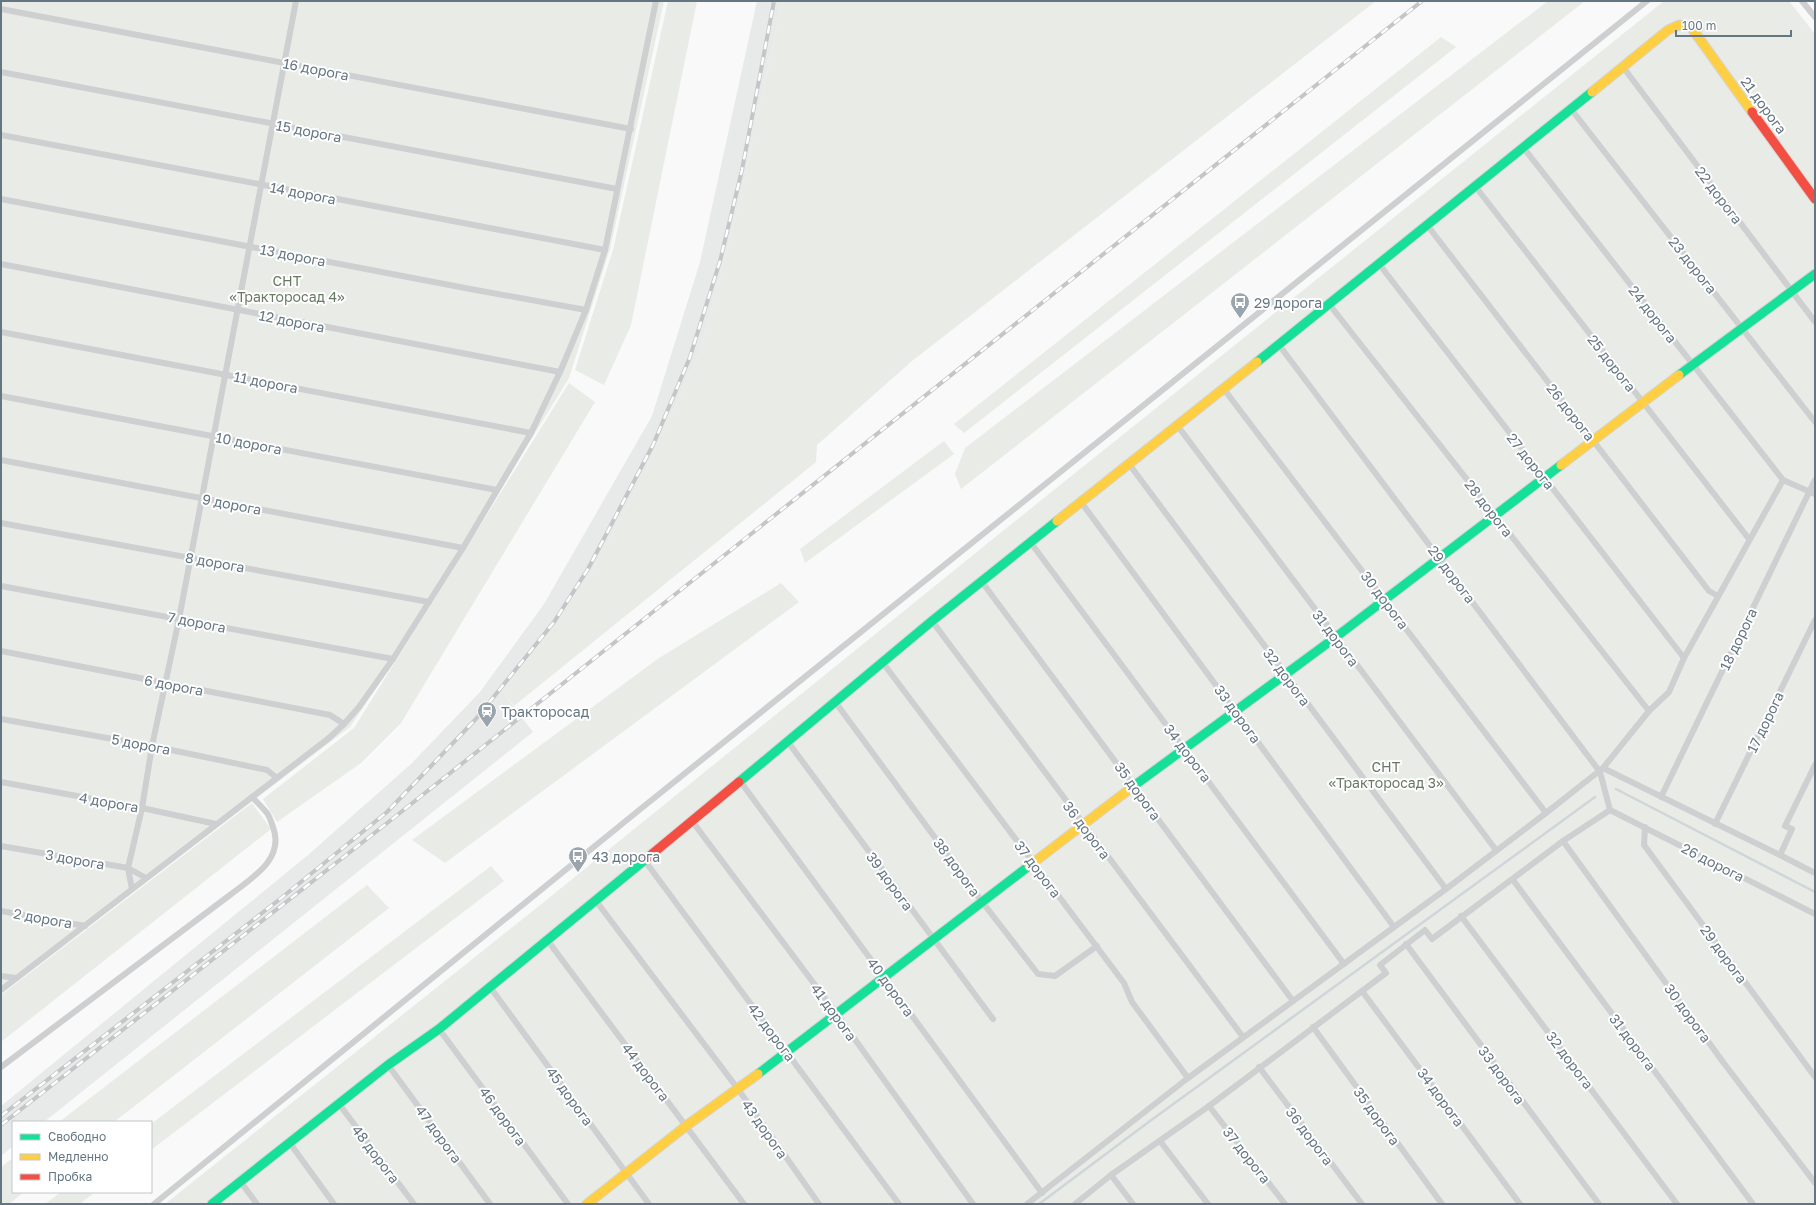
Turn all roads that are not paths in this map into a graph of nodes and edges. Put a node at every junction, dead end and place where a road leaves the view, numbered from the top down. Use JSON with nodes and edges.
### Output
{"nodes":[{"id":1,"x":296,"y":1,"type":"edge"},
{"id":2,"x":656,"y":1,"type":"edge"},
{"id":3,"x":1647,"y":1,"type":"edge"},
{"id":4,"x":1802,"y":1,"type":"edge"},
{"id":5,"x":1,"y":10,"type":"edge"},
{"id":6,"x":1815,"y":17,"type":"edge"},
{"id":7,"x":283,"y":63,"type":"junction"},
{"id":8,"x":1623,"y":67,"type":"junction"},
{"id":9,"x":1,"y":72,"type":"edge"},
{"id":10,"x":1571,"y":108,"type":"junction"},
{"id":11,"x":272,"y":124,"type":"junction"},
{"id":12,"x":631,"y":129,"type":"junction"},
{"id":13,"x":1,"y":135,"type":"edge"},
{"id":14,"x":1523,"y":147,"type":"junction"},
{"id":15,"x":260,"y":185,"type":"junction"},
{"id":16,"x":1475,"y":186,"type":"junction"},
{"id":17,"x":617,"y":189,"type":"junction"},
{"id":18,"x":1,"y":199,"type":"edge"},
{"id":19,"x":1815,"y":199,"type":"edge"},
{"id":20,"x":1427,"y":225,"type":"junction"},
{"id":21,"x":249,"y":246,"type":"junction"},
{"id":22,"x":605,"y":250,"type":"junction"},
{"id":23,"x":1,"y":264,"type":"edge"},
{"id":24,"x":1379,"y":264,"type":"junction"},
{"id":25,"x":1815,"y":274,"type":"edge"},
{"id":26,"x":1792,"y":292,"type":"junction"},
{"id":27,"x":1329,"y":304,"type":"junction"},
{"id":28,"x":237,"y":310,"type":"junction"},
{"id":29,"x":586,"y":310,"type":"junction"},
{"id":30,"x":1815,"y":322,"type":"edge"},
{"id":31,"x":1742,"y":328,"type":"junction"},
{"id":32,"x":1,"y":332,"type":"edge"},
{"id":33,"x":1278,"y":345,"type":"junction"},
{"id":34,"x":1692,"y":365,"type":"junction"},
{"id":35,"x":560,"y":372,"type":"junction"},
{"id":36,"x":224,"y":374,"type":"junction"},
{"id":37,"x":1223,"y":388,"type":"junction"},
{"id":38,"x":1,"y":396,"type":"edge"},
{"id":39,"x":1643,"y":404,"type":"junction"},
{"id":40,"x":1815,"y":422,"type":"edge"},
{"id":41,"x":1177,"y":425,"type":"junction"},
{"id":42,"x":531,"y":433,"type":"junction"},
{"id":43,"x":212,"y":436,"type":"junction"},
{"id":44,"x":1594,"y":441,"type":"junction"},
{"id":45,"x":1,"y":460,"type":"edge"},
{"id":46,"x":1129,"y":464,"type":"junction"},
{"id":47,"x":1544,"y":479,"type":"junction"},
{"id":48,"x":1783,"y":480,"type":"junction"},
{"id":49,"x":1815,"y":480,"type":"edge"},
{"id":50,"x":497,"y":490,"type":"junction"},
{"id":51,"x":1812,"y":493,"type":"edge"},
{"id":52,"x":201,"y":498,"type":"junction"},
{"id":53,"x":1080,"y":502,"type":"junction"},
{"id":54,"x":1496,"y":516,"type":"junction"},
{"id":55,"x":1,"y":523,"type":"edge"},
{"id":56,"x":1749,"y":539,"type":"junction"},
{"id":57,"x":1031,"y":542,"type":"junction"},
{"id":58,"x":462,"y":548,"type":"junction"},
{"id":59,"x":190,"y":558,"type":"junction"},
{"id":60,"x":1440,"y":558,"type":"junction"},
{"id":61,"x":982,"y":582,"type":"junction"},
{"id":62,"x":1,"y":586,"type":"edge"},
{"id":63,"x":1718,"y":596,"type":"junction"},
{"id":64,"x":1385,"y":600,"type":"junction"},
{"id":65,"x":429,"y":602,"type":"junction"},
{"id":66,"x":179,"y":619,"type":"junction"},
{"id":67,"x":1815,"y":620,"type":"edge"},
{"id":68,"x":932,"y":621,"type":"junction"},
{"id":69,"x":1336,"y":637,"type":"junction"},
{"id":70,"x":1,"y":651,"type":"edge"},
{"id":71,"x":1684,"y":658,"type":"junction"},
{"id":72,"x":393,"y":659,"type":"junction"},
{"id":73,"x":883,"y":663,"type":"junction"},
{"id":74,"x":1285,"y":674,"type":"junction"},
{"id":75,"x":166,"y":683,"type":"junction"},
{"id":76,"x":836,"y":703,"type":"junction"},
{"id":77,"x":1235,"y":711,"type":"junction"},
{"id":78,"x":1649,"y":711,"type":"junction"},
{"id":79,"x":1,"y":719,"type":"edge"},
{"id":80,"x":344,"y":724,"type":"junction"},
{"id":81,"x":788,"y":742,"type":"junction"},
{"id":82,"x":152,"y":746,"type":"junction"},
{"id":83,"x":1185,"y":748,"type":"junction"},
{"id":84,"x":1815,"y":765,"type":"edge"},
{"id":85,"x":1601,"y":770,"type":"junction"},
{"id":86,"x":277,"y":778,"type":"junction"},
{"id":87,"x":740,"y":781,"type":"junction"},
{"id":88,"x":1,"y":782,"type":"edge"},
{"id":89,"x":1134,"y":786,"type":"junction"},
{"id":90,"x":252,"y":797,"type":"junction"},
{"id":91,"x":1661,"y":797,"type":"junction"},
{"id":92,"x":142,"y":808,"type":"junction"},
{"id":93,"x":1610,"y":810,"type":"junction"},
{"id":94,"x":1546,"y":813,"type":"junction"},
{"id":95,"x":692,"y":821,"type":"junction"},
{"id":96,"x":216,"y":824,"type":"junction"},
{"id":97,"x":1716,"y":824,"type":"junction"},
{"id":98,"x":1084,"y":826,"type":"junction"},
{"id":99,"x":1645,"y":827,"type":"junction"},
{"id":100,"x":1563,"y":841,"type":"junction"},
{"id":101,"x":1,"y":846,"type":"edge"},
{"id":102,"x":1496,"y":850,"type":"junction"},
{"id":103,"x":1780,"y":854,"type":"junction"},
{"id":104,"x":644,"y":861,"type":"junction"},
{"id":105,"x":1033,"y":863,"type":"junction"},
{"id":106,"x":128,"y":868,"type":"junction"},
{"id":107,"x":1815,"y":873,"type":"edge"},
{"id":108,"x":146,"y":878,"type":"junction"},
{"id":109,"x":1512,"y":880,"type":"junction"},
{"id":110,"x":132,"y":889,"type":"junction"},
{"id":111,"x":1446,"y":889,"type":"junction"},
{"id":112,"x":596,"y":901,"type":"junction"},
{"id":113,"x":983,"y":903,"type":"junction"},
{"id":114,"x":1,"y":911,"type":"edge"},
{"id":115,"x":1815,"y":914,"type":"edge"},
{"id":116,"x":1461,"y":916,"type":"junction"},
{"id":117,"x":85,"y":926,"type":"junction"},
{"id":118,"x":1394,"y":927,"type":"junction"},
{"id":119,"x":933,"y":940,"type":"junction"},
{"id":120,"x":548,"y":941,"type":"junction"},
{"id":121,"x":1406,"y":944,"type":"junction"},
{"id":122,"x":1097,"y":946,"type":"junction"},
{"id":123,"x":1344,"y":964,"type":"junction"},
{"id":124,"x":1,"y":976,"type":"edge"},
{"id":125,"x":884,"y":976,"type":"junction"},
{"id":126,"x":16,"y":978,"type":"junction"},
{"id":127,"x":490,"y":987,"type":"junction"},
{"id":128,"x":1,"y":990,"type":"edge"},
{"id":129,"x":1362,"y":991,"type":"junction"},
{"id":130,"x":1292,"y":1002,"type":"junction"},
{"id":131,"x":836,"y":1013,"type":"junction"},
{"id":132,"x":993,"y":1019,"type":"dead end"},
{"id":133,"x":1313,"y":1027,"type":"junction"},
{"id":134,"x":439,"y":1029,"type":"junction"},
{"id":135,"x":1243,"y":1037,"type":"junction"},
{"id":136,"x":786,"y":1052,"type":"junction"},
{"id":137,"x":388,"y":1064,"type":"junction"},
{"id":138,"x":1,"y":1067,"type":"edge"},
{"id":139,"x":1259,"y":1067,"type":"junction"},
{"id":140,"x":1815,"y":1077,"type":"edge"},
{"id":141,"x":1188,"y":1078,"type":"junction"},
{"id":142,"x":738,"y":1089,"type":"junction"},
{"id":143,"x":339,"y":1104,"type":"junction"},
{"id":144,"x":1209,"y":1106,"type":"junction"},
{"id":145,"x":686,"y":1126,"type":"junction"},
{"id":146,"x":1160,"y":1141,"type":"junction"},
{"id":147,"x":289,"y":1142,"type":"junction"},
{"id":148,"x":626,"y":1173,"type":"junction"},
{"id":149,"x":1111,"y":1175,"type":"junction"},
{"id":150,"x":240,"y":1181,"type":"junction"},
{"id":151,"x":1815,"y":1183,"type":"edge"},
{"id":152,"x":1042,"y":1193,"type":"junction"},
{"id":153,"x":154,"y":1204,"type":"edge"},
{"id":154,"x":212,"y":1204,"type":"edge"},
{"id":155,"x":257,"y":1204,"type":"edge"},
{"id":156,"x":334,"y":1204,"type":"edge"},
{"id":157,"x":414,"y":1204,"type":"edge"},
{"id":158,"x":490,"y":1204,"type":"edge"},
{"id":159,"x":568,"y":1204,"type":"edge"},
{"id":160,"x":587,"y":1204,"type":"edge"},
{"id":161,"x":649,"y":1204,"type":"edge"},
{"id":162,"x":744,"y":1204,"type":"edge"},
{"id":163,"x":819,"y":1204,"type":"edge"},
{"id":164,"x":899,"y":1204,"type":"edge"},
{"id":165,"x":973,"y":1204,"type":"edge"},
{"id":166,"x":1027,"y":1204,"type":"edge"},
{"id":167,"x":1075,"y":1204,"type":"edge"},
{"id":168,"x":1133,"y":1204,"type":"edge"},
{"id":169,"x":1208,"y":1204,"type":"edge"},
{"id":170,"x":1285,"y":1204,"type":"edge"},
{"id":171,"x":1362,"y":1204,"type":"edge"},
{"id":172,"x":1442,"y":1204,"type":"edge"},
{"id":173,"x":1520,"y":1204,"type":"edge"},
{"id":174,"x":1599,"y":1204,"type":"edge"},
{"id":175,"x":1677,"y":1204,"type":"edge"},
{"id":176,"x":1753,"y":1204,"type":"edge"}],
"edges":[{"from":1,"to":7,"type":"street"},
{"from":2,"to":12,"type":"street"},
{"from":3,"to":153,"type":"street"},
{"from":4,"to":6,"type":"street"},
{"from":5,"to":7,"type":"street","name":"16 дорога"},
{"from":7,"to":11,"type":"street"},
{"from":7,"to":12,"type":"street","name":"16 дорога"},
{"from":8,"to":10,"type":"street"},
{"from":8,"to":19,"type":"street","name":"21 дорога"},
{"from":8,"to":26,"type":"street","name":"22 дорога"},
{"from":9,"to":11,"type":"street","name":"15 дорога"},
{"from":10,"to":14,"type":"street"},
{"from":10,"to":31,"type":"street","name":"23 дорога"},
{"from":11,"to":15,"type":"street"},
{"from":11,"to":17,"type":"street","name":"15 дорога"},
{"from":12,"to":17,"type":"street"},
{"from":13,"to":15,"type":"street","name":"14 дорога"},
{"from":14,"to":16,"type":"street"},
{"from":14,"to":34,"type":"street","name":"24 дорога"},
{"from":15,"to":21,"type":"street"},
{"from":15,"to":22,"type":"street","name":"14 дорога"},
{"from":16,"to":20,"type":"street"},
{"from":16,"to":39,"type":"street","name":"25 дорога"},
{"from":17,"to":22,"type":"street"},
{"from":18,"to":21,"type":"street","name":"13 дорога"},
{"from":20,"to":24,"type":"street"},
{"from":20,"to":44,"type":"street","name":"26 дорога"},
{"from":21,"to":28,"type":"street"},
{"from":21,"to":29,"type":"street","name":"13 дорога"},
{"from":22,"to":29,"type":"street"},
{"from":23,"to":28,"type":"street","name":"12 дорога"},
{"from":24,"to":27,"type":"street"},
{"from":24,"to":47,"type":"street","name":"27 дорога"},
{"from":25,"to":26,"type":"street"},
{"from":26,"to":30,"type":"street","name":"22 дорога"},
{"from":26,"to":31,"type":"street"},
{"from":27,"to":33,"type":"street"},
{"from":27,"to":54,"type":"street","name":"28 дорога"},
{"from":28,"to":35,"type":"street","name":"12 дорога"},
{"from":28,"to":36,"type":"street"},
{"from":29,"to":35,"type":"street"},
{"from":31,"to":34,"type":"street"},
{"from":31,"to":40,"type":"street","name":"23 дорога"},
{"from":32,"to":36,"type":"street","name":"11 дорога"},
{"from":33,"to":37,"type":"street"},
{"from":33,"to":60,"type":"street","name":"29 дорога"},
{"from":34,"to":39,"type":"street"},
{"from":34,"to":48,"type":"street","name":"24 дорога"},
{"from":35,"to":42,"type":"street"},
{"from":36,"to":42,"type":"street","name":"11 дорога"},
{"from":36,"to":43,"type":"street"},
{"from":37,"to":41,"type":"street"},
{"from":37,"to":64,"type":"street","name":"30 дорога"},
{"from":38,"to":43,"type":"street","name":"10 дорога"},
{"from":39,"to":44,"type":"street"},
{"from":39,"to":56,"type":"street","name":"25 дорога"},
{"from":41,"to":46,"type":"street"},
{"from":41,"to":69,"type":"street","name":"31 дорога"},
{"from":42,"to":50,"type":"street"},
{"from":43,"to":50,"type":"street","name":"10 дорога"},
{"from":43,"to":52,"type":"street"},
{"from":44,"to":47,"type":"street"},
{"from":44,"to":63,"type":"street","name":"26 дорога"},
{"from":45,"to":52,"type":"street","name":"9 дорога"},
{"from":46,"to":53,"type":"street"},
{"from":46,"to":74,"type":"street","name":"32 дорога"},
{"from":47,"to":54,"type":"street"},
{"from":47,"to":71,"type":"street","name":"27 дорога"},
{"from":48,"to":51,"type":"street"},
{"from":48,"to":56,"type":"street"},
{"from":49,"to":51,"type":"street","name":"18 дорога"},
{"from":50,"to":58,"type":"street"},
{"from":51,"to":91,"type":"street","name":"18 дорога"},
{"from":52,"to":58,"type":"street","name":"9 дорога"},
{"from":52,"to":59,"type":"street"},
{"from":53,"to":57,"type":"street"},
{"from":53,"to":77,"type":"street","name":"33 дорога"},
{"from":54,"to":60,"type":"street"},
{"from":54,"to":78,"type":"street","name":"28 дорога"},
{"from":55,"to":59,"type":"street","name":"8 дорога"},
{"from":56,"to":63,"type":"street"},
{"from":57,"to":61,"type":"street"},
{"from":57,"to":83,"type":"street","name":"34 дорога"},
{"from":58,"to":65,"type":"street"},
{"from":59,"to":65,"type":"street","name":"8 дорога"},
{"from":59,"to":66,"type":"street"},
{"from":60,"to":64,"type":"street"},
{"from":60,"to":85,"type":"street","name":"29 дорога"},
{"from":61,"to":68,"type":"street"},
{"from":61,"to":89,"type":"street","name":"35 дорога"},
{"from":62,"to":66,"type":"street","name":"7 дорога"},
{"from":63,"to":71,"type":"street"},
{"from":64,"to":69,"type":"street"},
{"from":64,"to":94,"type":"street","name":"30 дорога"},
{"from":65,"to":72,"type":"street"},
{"from":66,"to":72,"type":"street","name":"7 дорога"},
{"from":66,"to":75,"type":"street"},
{"from":67,"to":97,"type":"street","name":"17 дорога"},
{"from":68,"to":73,"type":"street"},
{"from":68,"to":98,"type":"street","name":"36 дорога"},
{"from":69,"to":74,"type":"street"},
{"from":69,"to":102,"type":"street","name":"31 дорога"},
{"from":70,"to":75,"type":"street","name":"6 дорога"},
{"from":71,"to":78,"type":"street"},
{"from":72,"to":80,"type":"street"},
{"from":73,"to":76,"type":"street"},
{"from":73,"to":105,"type":"street","name":"37 дорога"},
{"from":74,"to":77,"type":"street"},
{"from":74,"to":111,"type":"street","name":"32 дорога"},
{"from":75,"to":80,"type":"street","name":"6 дорога"},
{"from":75,"to":82,"type":"street"},
{"from":76,"to":81,"type":"street"},
{"from":76,"to":113,"type":"street","name":"38 дорога"},
{"from":77,"to":83,"type":"street"},
{"from":77,"to":118,"type":"street","name":"33 дорога"},
{"from":78,"to":85,"type":"street"},
{"from":79,"to":82,"type":"street","name":"5 дорога"},
{"from":80,"to":86,"type":"street"},
{"from":81,"to":87,"type":"street"},
{"from":81,"to":119,"type":"street","name":"39 дорога"},
{"from":82,"to":86,"type":"street","name":"5 дорога"},
{"from":82,"to":92,"type":"street"},
{"from":83,"to":89,"type":"street"},
{"from":83,"to":123,"type":"street","name":"34 дорога"},
{"from":84,"to":103,"type":"street"},
{"from":85,"to":91,"type":"street"},
{"from":85,"to":93,"type":"street","name":"29 дорога"},
{"from":85,"to":94,"type":"street"},
{"from":86,"to":90,"type":"street"},
{"from":87,"to":95,"type":"street"},
{"from":87,"to":125,"type":"street","name":"40 дорога"},
{"from":88,"to":92,"type":"street","name":"4 дорога"},
{"from":89,"to":98,"type":"street"},
{"from":89,"to":130,"type":"street","name":"35 дорога"},
{"from":90,"to":96,"type":"street"},
{"from":90,"to":138,"type":"street"},
{"from":91,"to":97,"type":"street"},
{"from":92,"to":96,"type":"street","name":"4 дорога"},
{"from":92,"to":106,"type":"street"},
{"from":93,"to":99,"type":"street","name":"26 дорога"},
{"from":93,"to":100,"type":"street"},
{"from":94,"to":102,"type":"street"},
{"from":95,"to":104,"type":"street"},
{"from":95,"to":131,"type":"street","name":"41 дорога"},
{"from":96,"to":108,"type":"street"},
{"from":97,"to":103,"type":"street"},
{"from":98,"to":105,"type":"street"},
{"from":98,"to":135,"type":"street","name":"36 дорога"},
{"from":99,"to":115,"type":"street","name":"26 дорога"},
{"from":99,"to":140,"type":"street","name":"29 дорога"},
{"from":100,"to":109,"type":"street"},
{"from":100,"to":151,"type":"street","name":"30 дорога"},
{"from":101,"to":106,"type":"street","name":"3 дорога"},
{"from":102,"to":111,"type":"street"},
{"from":103,"to":107,"type":"street"},
{"from":104,"to":112,"type":"street"},
{"from":104,"to":136,"type":"street","name":"42 дорога"},
{"from":105,"to":113,"type":"street"},
{"from":105,"to":122,"type":"street","name":"37 дорога"},
{"from":106,"to":108,"type":"street","name":"3 дорога"},
{"from":106,"to":110,"type":"street"},
{"from":108,"to":110,"type":"street"},
{"from":109,"to":116,"type":"street"},
{"from":109,"to":176,"type":"street","name":"31 дорога"},
{"from":110,"to":117,"type":"street"},
{"from":111,"to":118,"type":"street"},
{"from":112,"to":120,"type":"street"},
{"from":112,"to":142,"type":"street","name":"43 дорога"},
{"from":113,"to":119,"type":"street"},
{"from":113,"to":122,"type":"street","name":"38 дорога"},
{"from":114,"to":117,"type":"street","name":"2 дорога"},
{"from":116,"to":121,"type":"street"},
{"from":116,"to":175,"type":"street","name":"32 дорога"},
{"from":117,"to":126,"type":"street"},
{"from":118,"to":123,"type":"street"},
{"from":119,"to":125,"type":"street"},
{"from":119,"to":132,"type":"street","name":"39 дорога"},
{"from":120,"to":127,"type":"street"},
{"from":120,"to":145,"type":"street","name":"44 дорога"},
{"from":121,"to":129,"type":"street"},
{"from":121,"to":174,"type":"street","name":"33 дорога"},
{"from":122,"to":141,"type":"street","name":"37 дорога"},
{"from":123,"to":130,"type":"street"},
{"from":124,"to":126,"type":"street"},
{"from":125,"to":131,"type":"street"},
{"from":125,"to":152,"type":"street","name":"40 дорога"},
{"from":126,"to":128,"type":"street"},
{"from":127,"to":134,"type":"street"},
{"from":127,"to":148,"type":"street","name":"45 дорога"},
{"from":129,"to":133,"type":"street"},
{"from":129,"to":173,"type":"street","name":"34 дорога"},
{"from":130,"to":135,"type":"street"},
{"from":131,"to":136,"type":"street"},
{"from":131,"to":165,"type":"street","name":"41 дорога"},
{"from":133,"to":139,"type":"street"},
{"from":133,"to":172,"type":"street","name":"35 дорога"},
{"from":134,"to":137,"type":"street"},
{"from":134,"to":159,"type":"street","name":"46 дорога"},
{"from":135,"to":141,"type":"street"},
{"from":136,"to":142,"type":"street"},
{"from":136,"to":164,"type":"street","name":"42 дорога"},
{"from":137,"to":143,"type":"street"},
{"from":137,"to":158,"type":"street","name":"47 дорога"},
{"from":139,"to":144,"type":"street"},
{"from":139,"to":171,"type":"street","name":"36 дорога"},
{"from":141,"to":152,"type":"street"},
{"from":142,"to":145,"type":"street"},
{"from":142,"to":163,"type":"street","name":"43 дорога"},
{"from":143,"to":147,"type":"street"},
{"from":143,"to":157,"type":"street","name":"48 дорога"},
{"from":144,"to":146,"type":"street"},
{"from":144,"to":170,"type":"street","name":"37 дорога"},
{"from":145,"to":148,"type":"street"},
{"from":145,"to":162,"type":"street","name":"44 дорога"},
{"from":146,"to":149,"type":"street"},
{"from":146,"to":169,"type":"street"},
{"from":147,"to":150,"type":"street"},
{"from":147,"to":156,"type":"street"},
{"from":148,"to":160,"type":"street"},
{"from":148,"to":161,"type":"street","name":"45 дорога"},
{"from":149,"to":167,"type":"street"},
{"from":149,"to":168,"type":"street"},
{"from":150,"to":154,"type":"street"},
{"from":150,"to":155,"type":"street"},
{"from":152,"to":166,"type":"street"}]}
